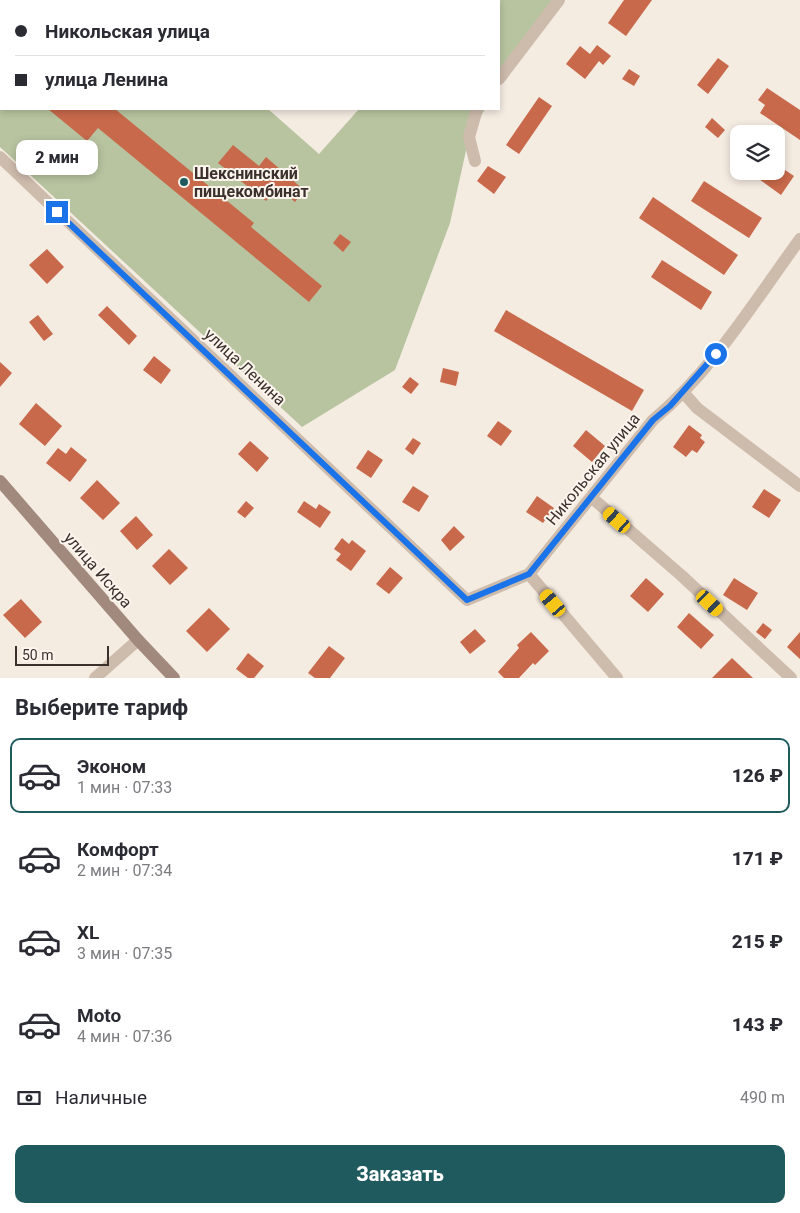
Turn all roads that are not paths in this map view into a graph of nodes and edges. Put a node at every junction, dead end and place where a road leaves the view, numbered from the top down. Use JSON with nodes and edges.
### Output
{"nodes":[{"id":1,"x":559,"y":0,"type":"edge"},
{"id":2,"x":500,"y":78,"type":"edge"},
{"id":3,"x":477,"y":110,"type":"edge"},
{"id":4,"x":0,"y":157,"type":"edge"},
{"id":5,"x":475,"y":161,"type":"dead end"},
{"id":6,"x":800,"y":240,"type":"edge"},
{"id":7,"x":682,"y":392,"type":"junction"},
{"id":8,"x":0,"y":481,"type":"edge"},
{"id":9,"x":800,"y":486,"type":"edge"},
{"id":10,"x":591,"y":497,"type":"junction"},
{"id":11,"x":529,"y":574,"type":"junction"},
{"id":12,"x":467,"y":600,"type":"joint"},
{"id":13,"x":138,"y":640,"type":"junction"},
{"id":14,"x":95,"y":678,"type":"edge"},
{"id":15,"x":174,"y":678,"type":"edge"},
{"id":16,"x":617,"y":678,"type":"edge"},
{"id":17,"x":791,"y":678,"type":"edge"}],
"edges":[{"from":1,"to":2,"type":"street"},
{"from":3,"to":5,"type":"street"},
{"from":4,"to":12,"type":"street","name":"улица Ленина"},
{"from":6,"to":7,"type":"street","name":"Никольская улица"},
{"from":7,"to":9,"type":"street"},
{"from":7,"to":10,"type":"street","name":"Никольская улица"},
{"from":8,"to":13,"type":"street","name":"улица Искра"},
{"from":10,"to":11,"type":"street","name":"Никольская улица"},
{"from":10,"to":17,"type":"street"},
{"from":11,"to":12,"type":"street","name":"Никольская улица"},
{"from":11,"to":16,"type":"street"},
{"from":13,"to":14,"type":"street"},
{"from":13,"to":15,"type":"street","name":"улица Искра"}]}
